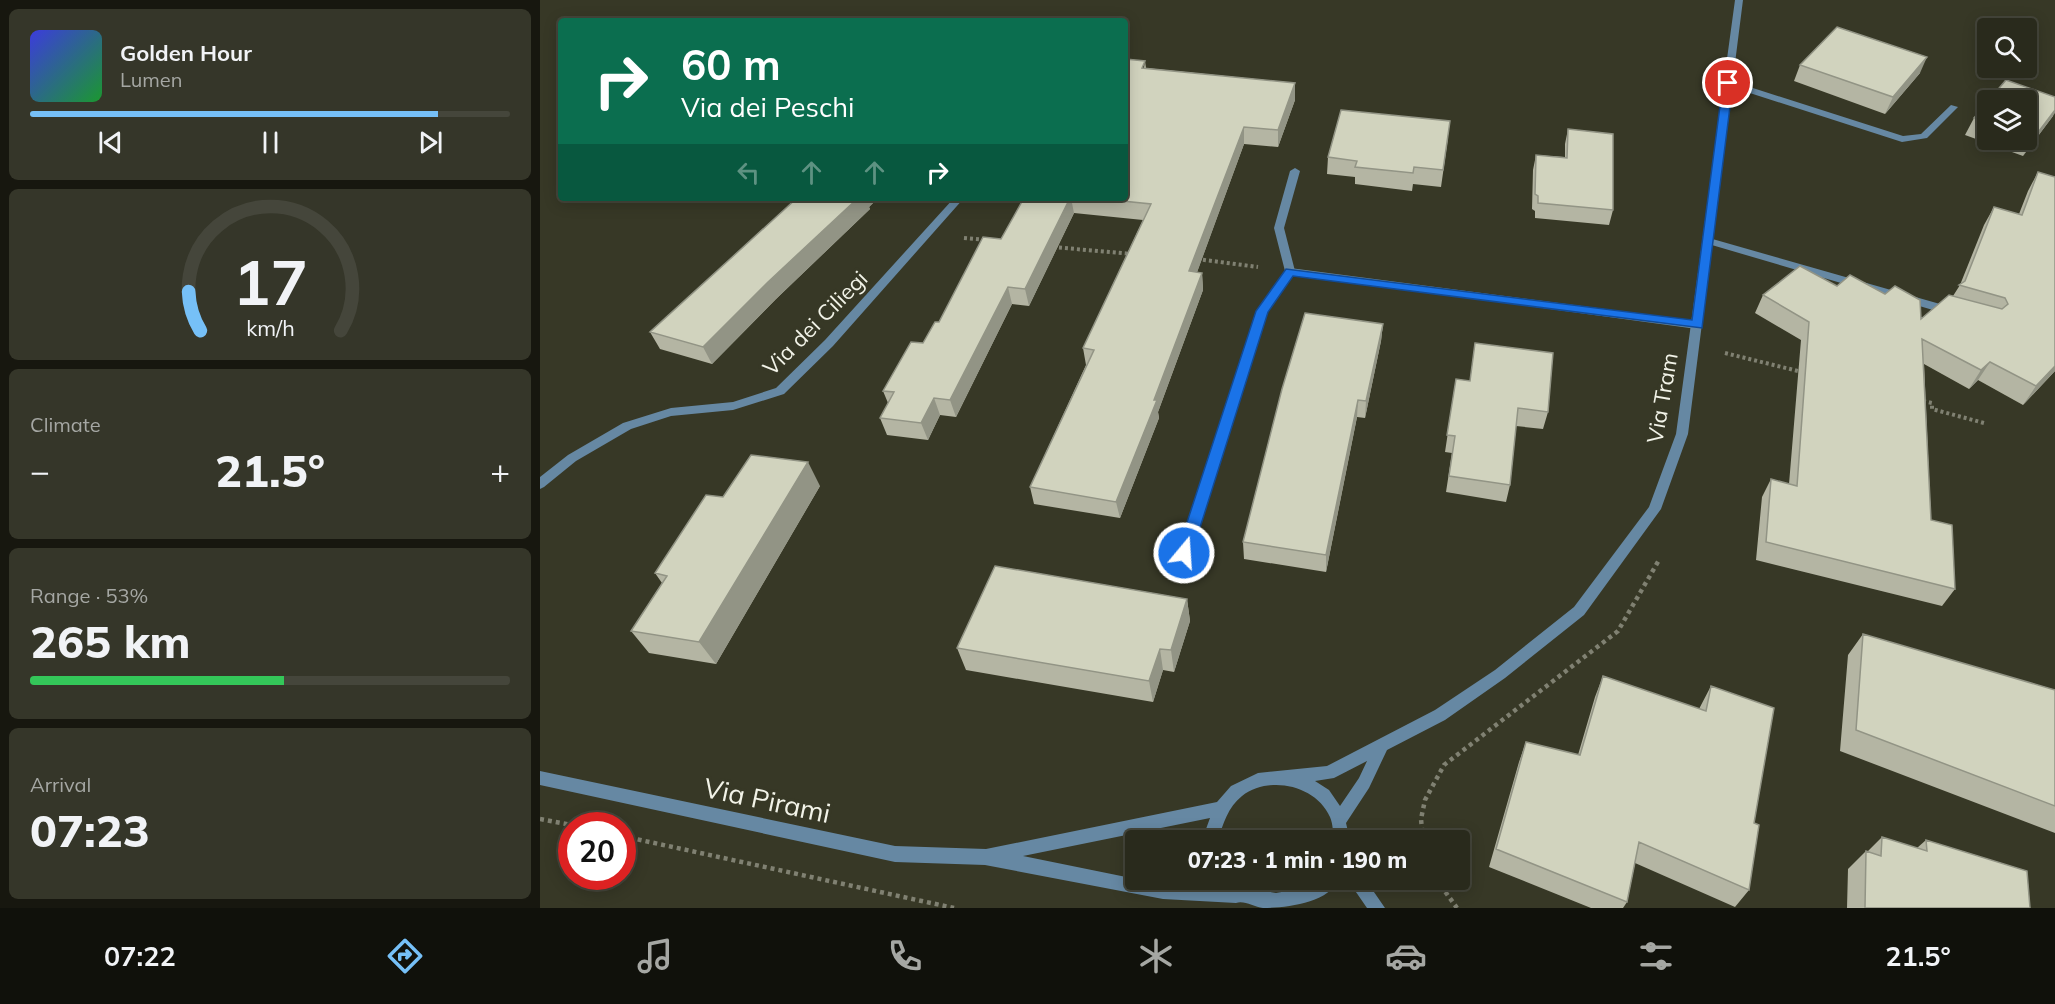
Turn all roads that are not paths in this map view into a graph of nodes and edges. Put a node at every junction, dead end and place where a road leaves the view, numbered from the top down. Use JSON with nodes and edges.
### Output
{"nodes":[{"id":1,"x":1739,"y":0,"type":"edge"},
{"id":2,"x":1728,"y":83,"type":"junction"},
{"id":3,"x":1954,"y":107,"type":"dead end"},
{"id":4,"x":1295,"y":171,"type":"dead end"},
{"id":5,"x":956,"y":201,"type":"edge"},
{"id":6,"x":1709,"y":241,"type":"junction"},
{"id":7,"x":1290,"y":271,"type":"junction"},
{"id":8,"x":1966,"y":315,"type":"edge"},
{"id":9,"x":1697,"y":325,"type":"junction"},
{"id":10,"x":540,"y":484,"type":"edge"},
{"id":11,"x":1184,"y":553,"type":"dead end"},
{"id":12,"x":1382,"y":745,"type":"junction"},
{"id":13,"x":1276,"y":777,"type":"junction"},
{"id":14,"x":540,"y":778,"type":"edge"},
{"id":15,"x":1219,"y":809,"type":"junction"},
{"id":16,"x":1340,"y":819,"type":"junction"},
{"id":17,"x":1213,"y":830,"type":"edge"},
{"id":18,"x":1341,"y":830,"type":"edge"},
{"id":19,"x":985,"y":857,"type":"junction"},
{"id":20,"x":1231,"y":890,"type":"edge"},
{"id":21,"x":1322,"y":890,"type":"edge"},
{"id":22,"x":1363,"y":890,"type":"edge"},
{"id":23,"x":1236,"y":895,"type":"junction"},
{"id":24,"x":1276,"y":908,"type":"edge"},
{"id":25,"x":1377,"y":908,"type":"edge"}],
"edges":[{"from":1,"to":2,"type":"street","name":"Via Tram"},
{"from":2,"to":3,"type":"street"},
{"from":2,"to":6,"type":"street","name":"Via Tram"},
{"from":4,"to":7,"type":"street"},
{"from":5,"to":10,"type":"street","name":"Via dei Ciliegi"},
{"from":6,"to":8,"type":"street"},
{"from":6,"to":9,"type":"street","name":"Via Tram"},
{"from":7,"to":9,"type":"street"},
{"from":7,"to":11,"type":"street"},
{"from":9,"to":12,"type":"street","name":"Via Tram"},
{"from":12,"to":13,"type":"street","name":"Via Tram"},
{"from":12,"to":16,"type":"street"},
{"from":13,"to":15,"type":"street"},
{"from":13,"to":16,"type":"street"},
{"from":14,"to":19,"type":"street","name":"Via Pirami"},
{"from":15,"to":17,"type":"street"},
{"from":15,"to":19,"type":"street","name":"Via Pirami"},
{"from":16,"to":18,"type":"street"},
{"from":19,"to":23,"type":"street","name":"Via Pirami"},
{"from":20,"to":23,"type":"street","name":"Via Pirami"},
{"from":21,"to":24,"type":"street","name":"Via Pirami"},
{"from":22,"to":25,"type":"street"},
{"from":23,"to":24,"type":"street","name":"Via Pirami"}]}
